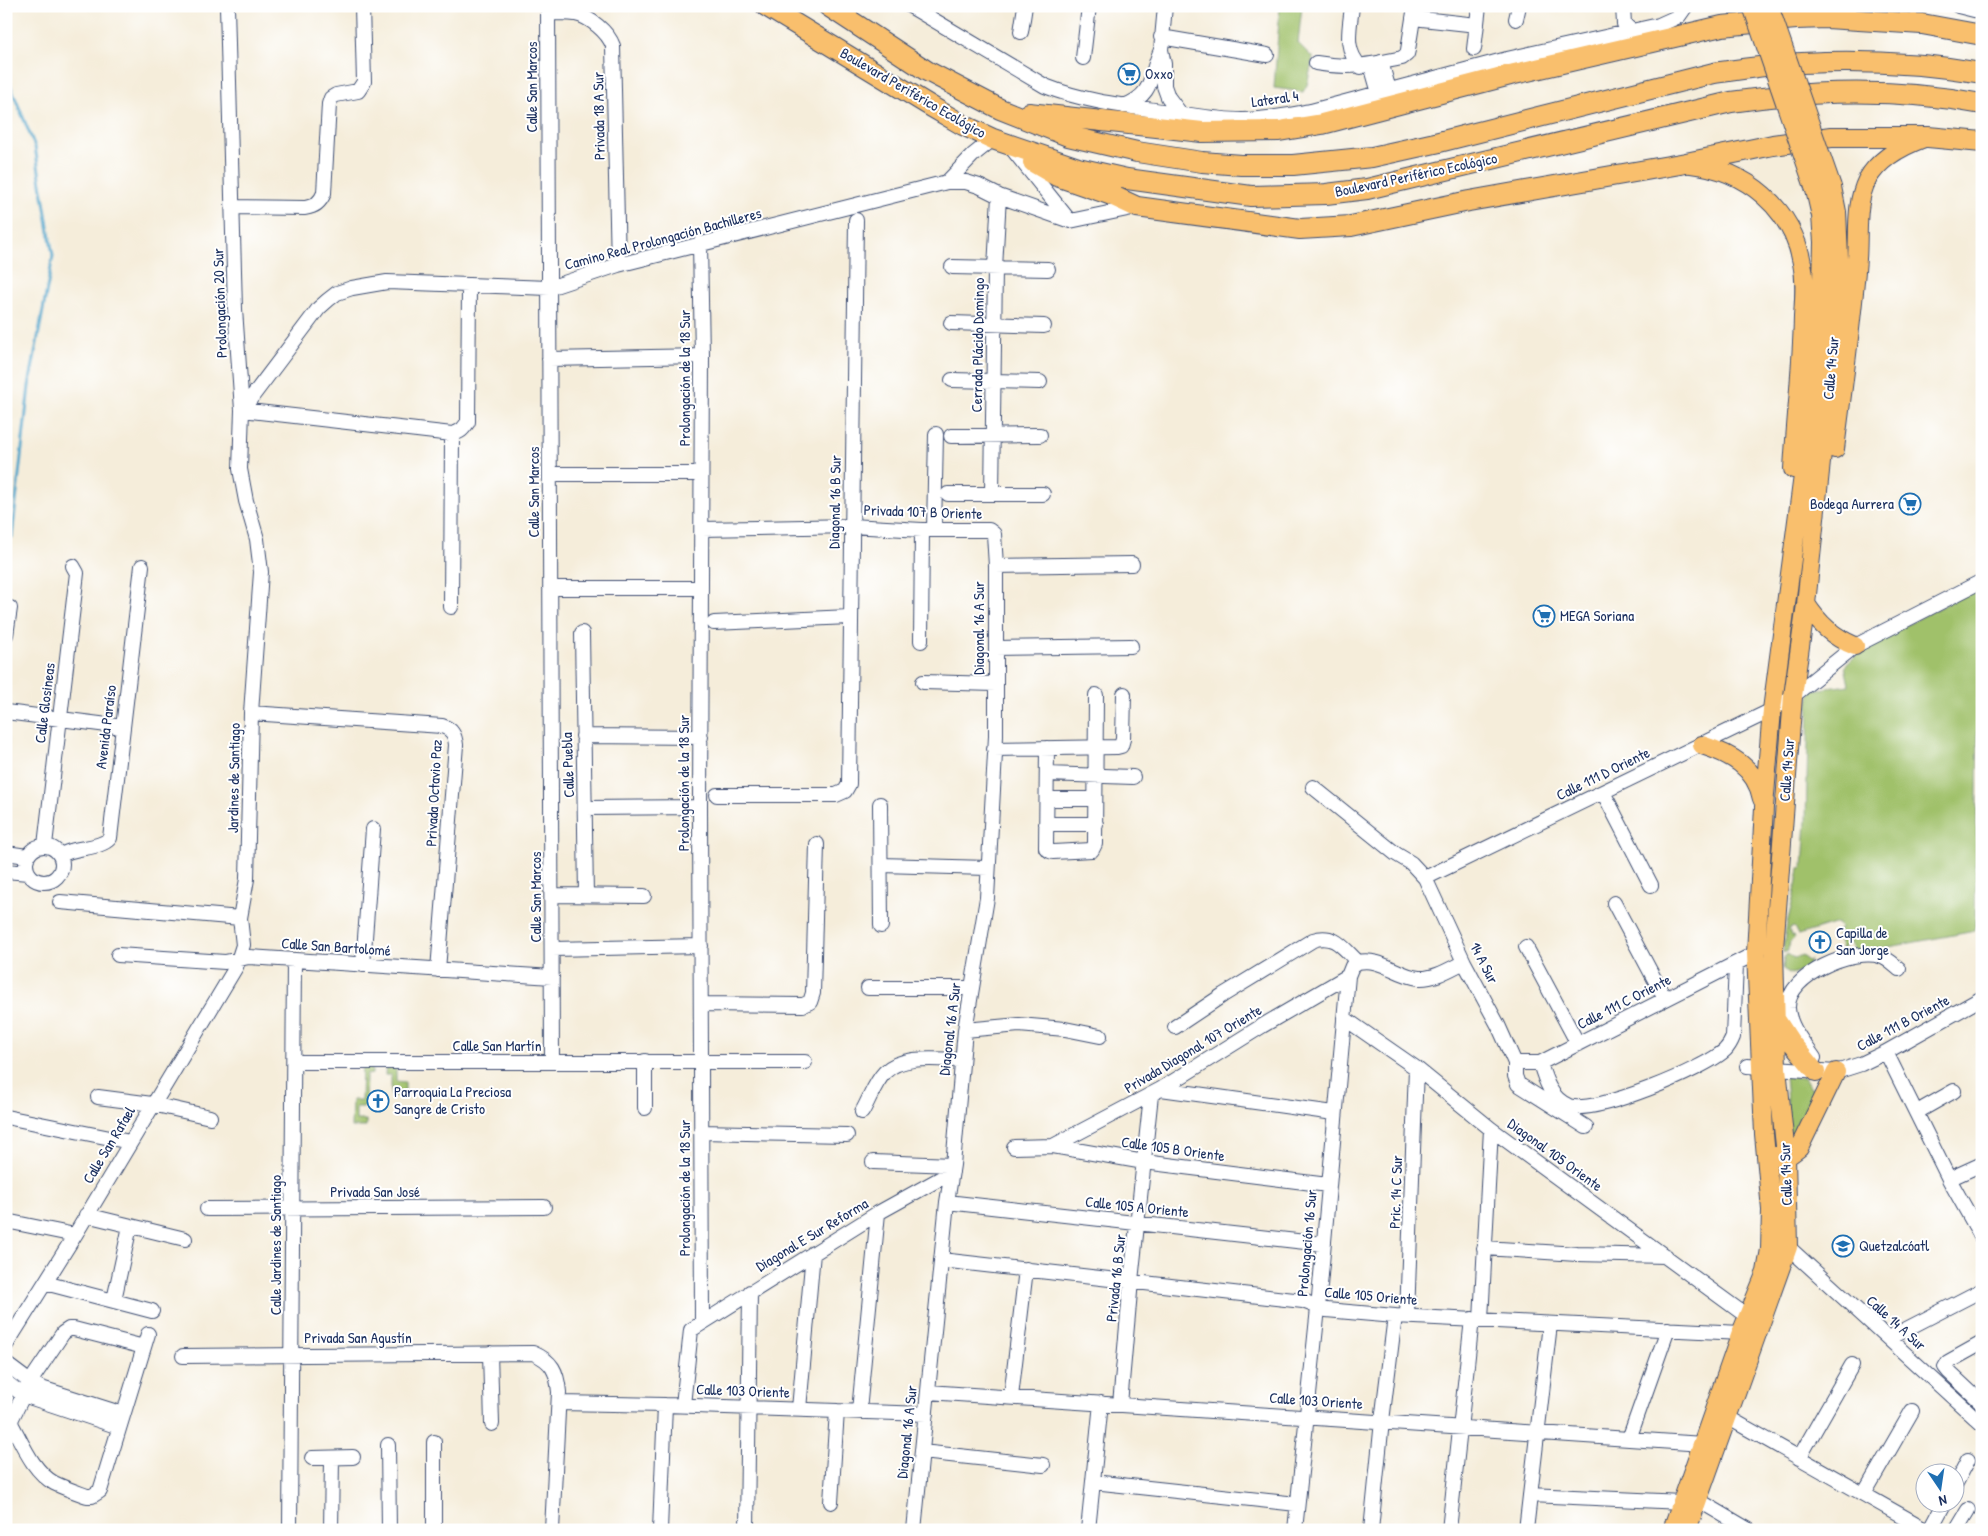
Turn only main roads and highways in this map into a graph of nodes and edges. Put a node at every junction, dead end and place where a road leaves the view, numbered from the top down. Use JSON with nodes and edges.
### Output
{"nodes":[{"id":1,"x":766,"y":6,"type":"edge"},
{"id":2,"x":828,"y":6,"type":"edge"},
{"id":3,"x":1752,"y":6,"type":"edge"},
{"id":4,"x":1769,"y":6,"type":"edge"},
{"id":5,"x":1803,"y":12,"type":"edge"},
{"id":6,"x":1982,"y":35,"type":"edge"},
{"id":7,"x":1982,"y":73,"type":"edge"},
{"id":8,"x":1982,"y":104,"type":"edge"},
{"id":9,"x":1000,"y":109,"type":"junction"},
{"id":10,"x":1928,"y":137,"type":"junction"},
{"id":11,"x":1001,"y":142,"type":"junction"},
{"id":12,"x":1982,"y":142,"type":"edge"},
{"id":13,"x":1686,"y":163,"type":"junction"},
{"id":14,"x":1817,"y":430,"type":"junction"},
{"id":15,"x":1798,"y":517,"type":"junction"},
{"id":16,"x":1811,"y":556,"type":"junction"},
{"id":17,"x":1805,"y":610,"type":"junction"},
{"id":18,"x":1855,"y":646,"type":"road end"},
{"id":19,"x":1702,"y":745,"type":"road end"},
{"id":20,"x":1764,"y":807,"type":"junction"},
{"id":21,"x":1775,"y":1017,"type":"junction"},
{"id":22,"x":1762,"y":1067,"type":"junction"},
{"id":23,"x":1766,"y":1156,"type":"junction"},
{"id":24,"x":1786,"y":1156,"type":"junction"},
{"id":25,"x":1690,"y":1501,"type":"junction"},
{"id":26,"x":1672,"y":1530,"type":"edge"},
{"id":27,"x":1687,"y":1530,"type":"edge"}],
"edges":[{"from":1,"to":11,"type":"highway","name":"Boulevard Periférico Ecológico"},
{"from":2,"to":9,"type":"highway","name":"Boulevard Periférico Ecológico"},
{"from":3,"to":14,"type":"main road","name":"Calle 14 Sur","bridge":true},
{"from":4,"to":14,"type":"main road","name":"Calle 14 Sur","bridge":true},
{"from":5,"to":6,"type":"highway"},
{"from":5,"to":9,"type":"highway"},
{"from":7,"to":9,"type":"highway","name":"Boulevard Periférico Ecológico"},
{"from":8,"to":11,"type":"highway","name":"Boulevard Periférico Ecológico"},
{"from":10,"to":12,"type":"highway"},
{"from":10,"to":13,"type":"highway"},
{"from":10,"to":16,"type":"main road"},
{"from":11,"to":13,"type":"highway"},
{"from":13,"to":15,"type":"main road"},
{"from":14,"to":15,"type":"main road","name":"Calle 14 Sur"},
{"from":14,"to":16,"type":"main road","name":"Calle 14 Sur"},
{"from":15,"to":20,"type":"main road","name":"Calle 14 Sur"},
{"from":16,"to":17,"type":"main road","name":"Calle 14 Sur"},
{"from":17,"to":18,"type":"main road"},
{"from":17,"to":21,"type":"main road","name":"Calle 14 Sur"},
{"from":19,"to":20,"type":"main road"},
{"from":20,"to":22,"type":"main road","name":"Calle 14 Sur"},
{"from":21,"to":22,"type":"main road","name":"Calle 14 Sur"},
{"from":21,"to":24,"type":"main road"},
{"from":22,"to":23,"type":"main road","name":"Calle 14 Sur"},
{"from":22,"to":24,"type":"main road","name":"Calle 14 Sur"},
{"from":23,"to":24,"type":"main road"},
{"from":23,"to":25,"type":"main road","name":"Calle 14 Sur"},
{"from":24,"to":25,"type":"main road","name":"Calle 14 Sur"},
{"from":25,"to":26,"type":"main road","name":"Calle 14 Sur"},
{"from":25,"to":27,"type":"main road","name":"Calle 14 Sur"}]}
